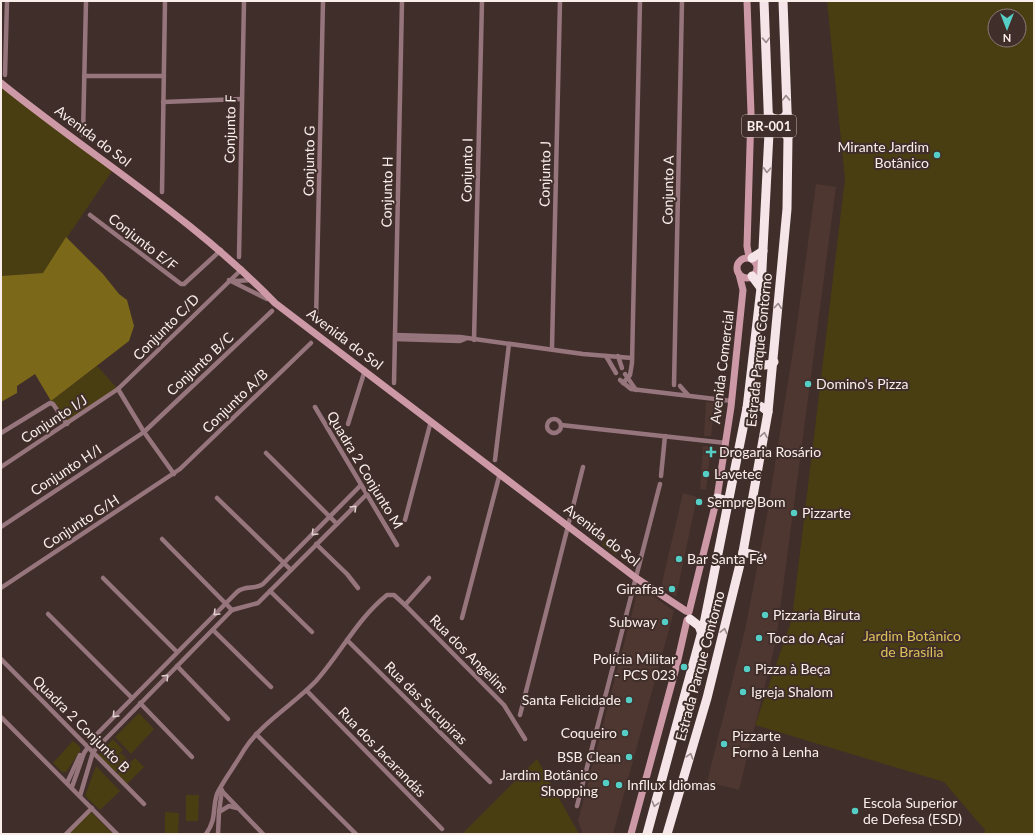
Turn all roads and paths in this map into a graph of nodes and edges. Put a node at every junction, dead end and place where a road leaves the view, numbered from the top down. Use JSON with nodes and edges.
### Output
{"nodes":[{"id":1,"x":7,"y":1,"type":"edge"},
{"id":2,"x":86,"y":1,"type":"edge"},
{"id":3,"x":165,"y":1,"type":"edge"},
{"id":4,"x":244,"y":1,"type":"edge"},
{"id":5,"x":324,"y":1,"type":"edge"},
{"id":6,"x":402,"y":1,"type":"edge"},
{"id":7,"x":482,"y":1,"type":"edge"},
{"id":8,"x":560,"y":1,"type":"edge"},
{"id":9,"x":640,"y":1,"type":"edge"},
{"id":10,"x":682,"y":1,"type":"edge"},
{"id":11,"x":747,"y":1,"type":"edge"},
{"id":12,"x":764,"y":1,"type":"edge"},
{"id":13,"x":783,"y":1,"type":"edge"},
{"id":14,"x":1,"y":42,"type":"edge"},
{"id":15,"x":6,"y":46,"type":"junction"},
{"id":16,"x":5,"y":75,"type":"dead end"},
{"id":17,"x":84,"y":76,"type":"junction"},
{"id":18,"x":164,"y":76,"type":"junction"},
{"id":19,"x":1,"y":83,"type":"edge"},
{"id":20,"x":242,"y":99,"type":"junction"},
{"id":21,"x":163,"y":102,"type":"junction"},
{"id":22,"x":787,"y":114,"type":"junction"},
{"id":23,"x":769,"y":116,"type":"junction"},
{"id":24,"x":769,"y":134,"type":"junction"},
{"id":25,"x":83,"y":136,"type":"dead end"},
{"id":26,"x":788,"y":137,"type":"junction"},
{"id":27,"x":162,"y":192,"type":"dead end"},
{"id":28,"x":90,"y":214,"type":"dead end"},
{"id":29,"x":221,"y":250,"type":"junction"},
{"id":30,"x":764,"y":251,"type":"junction"},
{"id":31,"x":239,"y":257,"type":"dead end"},
{"id":32,"x":748,"y":258,"type":"junction"},
{"id":33,"x":242,"y":269,"type":"junction"},
{"id":34,"x":746,"y":277,"type":"junction"},
{"id":35,"x":231,"y":281,"type":"junction"},
{"id":36,"x":256,"y":282,"type":"junction"},
{"id":37,"x":761,"y":288,"type":"junction"},
{"id":38,"x":250,"y":289,"type":"junction"},
{"id":39,"x":275,"y":302,"type":"junction"},
{"id":40,"x":272,"y":312,"type":"dead end"},
{"id":41,"x":316,"y":321,"type":"dead end"},
{"id":42,"x":395,"y":337,"type":"junction"},
{"id":43,"x":474,"y":340,"type":"junction"},
{"id":44,"x":311,"y":343,"type":"dead end"},
{"id":45,"x":509,"y":344,"type":"junction"},
{"id":46,"x":552,"y":348,"type":"junction"},
{"id":47,"x":606,"y":356,"type":"junction"},
{"id":48,"x":618,"y":356,"type":"junction"},
{"id":49,"x":754,"y":357,"type":"junction"},
{"id":50,"x":632,"y":358,"type":"junction"},
{"id":51,"x":774,"y":362,"type":"junction"},
{"id":52,"x":622,"y":368,"type":"dead end"},
{"id":53,"x":365,"y":370,"type":"junction"},
{"id":54,"x":616,"y":373,"type":"dead end"},
{"id":55,"x":625,"y":374,"type":"dead end"},
{"id":56,"x":628,"y":379,"type":"junction"},
{"id":57,"x":394,"y":384,"type":"dead end"},
{"id":58,"x":675,"y":386,"type":"junction"},
{"id":59,"x":118,"y":389,"type":"junction"},
{"id":60,"x":636,"y":390,"type":"junction"},
{"id":61,"x":688,"y":395,"type":"junction"},
{"id":62,"x":732,"y":401,"type":"junction"},
{"id":63,"x":315,"y":407,"type":"dead end"},
{"id":64,"x":747,"y":408,"type":"junction"},
{"id":65,"x":768,"y":412,"type":"junction"},
{"id":66,"x":431,"y":421,"type":"junction"},
{"id":67,"x":67,"y":424,"type":"junction"},
{"id":68,"x":348,"y":424,"type":"dead end"},
{"id":69,"x":561,"y":425,"type":"dead end"},
{"id":70,"x":144,"y":432,"type":"junction"},
{"id":71,"x":1,"y":433,"type":"edge"},
{"id":72,"x":665,"y":436,"type":"junction"},
{"id":73,"x":726,"y":443,"type":"junction"},
{"id":74,"x":266,"y":453,"type":"dead end"},
{"id":75,"x":495,"y":460,"type":"dead end"},
{"id":76,"x":1,"y":467,"type":"edge"},
{"id":77,"x":583,"y":467,"type":"dead end"},
{"id":78,"x":500,"y":473,"type":"junction"},
{"id":79,"x":174,"y":474,"type":"junction"},
{"id":80,"x":662,"y":476,"type":"dead end"},
{"id":81,"x":660,"y":484,"type":"dead end"},
{"id":82,"x":361,"y":485,"type":"junction"},
{"id":83,"x":367,"y":494,"type":"junction"},
{"id":84,"x":217,"y":498,"type":"dead end"},
{"id":85,"x":717,"y":498,"type":"junction"},
{"id":86,"x":729,"y":501,"type":"junction"},
{"id":87,"x":330,"y":517,"type":"junction"},
{"id":88,"x":405,"y":520,"type":"dead end"},
{"id":89,"x":337,"y":524,"type":"junction"},
{"id":90,"x":569,"y":526,"type":"junction"},
{"id":91,"x":1,"y":527,"type":"edge"},
{"id":92,"x":162,"y":539,"type":"dead end"},
{"id":93,"x":316,"y":544,"type":"junction"},
{"id":94,"x":397,"y":545,"type":"dead end"},
{"id":95,"x":743,"y":552,"type":"junction"},
{"id":96,"x":762,"y":557,"type":"dead end"},
{"id":97,"x":284,"y":563,"type":"junction"},
{"id":98,"x":291,"y":570,"type":"junction"},
{"id":99,"x":103,"y":578,"type":"dead end"},
{"id":100,"x":429,"y":578,"type":"dead end"},
{"id":101,"x":636,"y":578,"type":"junction"},
{"id":102,"x":1,"y":588,"type":"edge"},
{"id":103,"x":358,"y":588,"type":"dead end"},
{"id":104,"x":270,"y":591,"type":"junction"},
{"id":105,"x":225,"y":604,"type":"junction"},
{"id":106,"x":405,"y":605,"type":"junction"},
{"id":107,"x":232,"y":610,"type":"junction"},
{"id":108,"x":48,"y":614,"type":"dead end"},
{"id":109,"x":688,"y":616,"type":"junction"},
{"id":110,"x":706,"y":616,"type":"junction"},
{"id":111,"x":462,"y":618,"type":"dead end"},
{"id":112,"x":213,"y":630,"type":"junction"},
{"id":113,"x":312,"y":632,"type":"dead end"},
{"id":114,"x":702,"y":634,"type":"junction"},
{"id":115,"x":190,"y":639,"type":"junction"},
{"id":116,"x":347,"y":640,"type":"junction"},
{"id":117,"x":197,"y":646,"type":"junction"},
{"id":118,"x":177,"y":652,"type":"junction"},
{"id":119,"x":1,"y":659,"type":"edge"},
{"id":120,"x":177,"y":666,"type":"junction"},
{"id":121,"x":150,"y":680,"type":"junction"},
{"id":122,"x":157,"y":686,"type":"junction"},
{"id":123,"x":271,"y":687,"type":"dead end"},
{"id":124,"x":307,"y":691,"type":"junction"},
{"id":125,"x":132,"y":698,"type":"junction"},
{"id":126,"x":140,"y":703,"type":"junction"},
{"id":127,"x":520,"y":715,"type":"dead end"},
{"id":128,"x":1,"y":716,"type":"edge"},
{"id":129,"x":228,"y":719,"type":"dead end"},
{"id":130,"x":256,"y":734,"type":"junction"},
{"id":131,"x":525,"y":739,"type":"dead end"},
{"id":132,"x":87,"y":746,"type":"junction"},
{"id":133,"x":93,"y":752,"type":"junction"},
{"id":134,"x":192,"y":756,"type":"dead end"},
{"id":135,"x":490,"y":782,"type":"dead end"},
{"id":136,"x":67,"y":783,"type":"junction"},
{"id":137,"x":72,"y":787,"type":"junction"},
{"id":138,"x":221,"y":790,"type":"junction"},
{"id":139,"x":80,"y":796,"type":"junction"},
{"id":140,"x":144,"y":804,"type":"dead end"},
{"id":141,"x":577,"y":806,"type":"dead end"},
{"id":142,"x":236,"y":807,"type":"junction"},
{"id":143,"x":92,"y":808,"type":"junction"},
{"id":144,"x":220,"y":812,"type":"junction"},
{"id":145,"x":442,"y":829,"type":"dead end"},
{"id":146,"x":66,"y":834,"type":"edge"},
{"id":147,"x":117,"y":834,"type":"edge"},
{"id":148,"x":206,"y":834,"type":"edge"},
{"id":149,"x":218,"y":834,"type":"edge"},
{"id":150,"x":263,"y":834,"type":"edge"},
{"id":151,"x":356,"y":834,"type":"edge"},
{"id":152,"x":631,"y":834,"type":"edge"},
{"id":153,"x":647,"y":834,"type":"edge"},
{"id":154,"x":667,"y":834,"type":"edge"}],
"edges":[{"from":1,"to":15,"type":"street"},
{"from":2,"to":17,"type":"street"},
{"from":3,"to":18,"type":"street"},
{"from":4,"to":20,"type":"street","name":"Conjunto F"},
{"from":5,"to":41,"type":"street","name":"Conjunto G"},
{"from":6,"to":42,"type":"street","name":"Conjunto H"},
{"from":7,"to":43,"type":"street","name":"Conjunto I"},
{"from":8,"to":46,"type":"street","name":"Conjunto J"},
{"from":9,"to":50,"type":"street"},
{"from":10,"to":58,"type":"street","name":"Conjunto A"},
{"from":11,"to":32,"type":"street","name":"Avenida Comercial"},
{"from":12,"to":23,"type":"highway","name":"Estrada Parque Contorno","number":"BR-001","one_way":true},
{"from":22,"to":13,"type":"highway","name":"Estrada Parque Contorno","number":"BR-001","one_way":true},
{"from":14,"to":15,"type":"street"},
{"from":15,"to":16,"type":"street"},
{"from":17,"to":18,"type":"street"},
{"from":17,"to":25,"type":"street"},
{"from":18,"to":21,"type":"street"},
{"from":19,"to":29,"type":"street","name":"Avenida do Sol"},
{"from":20,"to":21,"type":"street"},
{"from":20,"to":31,"type":"street","name":"Conjunto F"},
{"from":21,"to":27,"type":"street"},
{"from":22,"to":23,"type":"highway"},
{"from":22,"to":26,"type":"highway","name":"Estrada Parque Contorno","number":"BR-001"},
{"from":23,"to":24,"type":"highway","name":"Estrada Parque Contorno","number":"BR-001"},
{"from":24,"to":26,"type":"highway"},
{"from":24,"to":30,"type":"highway","name":"Estrada Parque Contorno","number":"BR-001","one_way":true},
{"from":51,"to":26,"type":"highway","name":"Estrada Parque Contorno","number":"BR-001","one_way":true},
{"from":28,"to":29,"type":"street","name":"Conjunto E/F"},
{"from":29,"to":33,"type":"street","name":"Avenida do Sol"},
{"from":30,"to":32,"type":"highway"},
{"from":30,"to":37,"type":"highway","name":"Estrada Parque Contorno","number":"BR-001"},
{"from":32,"to":34,"type":"street","name":"Avenida Comercial"},
{"from":32,"to":34,"type":"street","name":"Avenida Comercial"},
{"from":33,"to":35,"type":"street","name":"Conjunto C/D"},
{"from":33,"to":36,"type":"street","name":"Avenida do Sol"},
{"from":34,"to":37,"type":"highway"},
{"from":34,"to":62,"type":"street","name":"Avenida Comercial"},
{"from":35,"to":36,"type":"street"},
{"from":35,"to":38,"type":"street"},
{"from":35,"to":59,"type":"street","name":"Conjunto C/D"},
{"from":36,"to":38,"type":"street"},
{"from":36,"to":39,"type":"street","name":"Avenida do Sol"},
{"from":37,"to":49,"type":"highway","name":"Estrada Parque Contorno","number":"BR-001"},
{"from":38,"to":39,"type":"street"},
{"from":39,"to":53,"type":"street","name":"Avenida do Sol"},
{"from":40,"to":70,"type":"street","name":"Conjunto B/C"},
{"from":42,"to":43,"type":"street"},
{"from":42,"to":57,"type":"street","name":"Conjunto H"},
{"from":43,"to":45,"type":"street"},
{"from":44,"to":79,"type":"street","name":"Conjunto A/B"},
{"from":45,"to":46,"type":"street"},
{"from":45,"to":75,"type":"street"},
{"from":46,"to":47,"type":"street"},
{"from":47,"to":48,"type":"street"},
{"from":47,"to":54,"type":"street"},
{"from":48,"to":50,"type":"street"},
{"from":48,"to":52,"type":"street"},
{"from":49,"to":51,"type":"highway"},
{"from":49,"to":64,"type":"highway","name":"Estrada Parque Contorno","number":"BR-001"},
{"from":50,"to":56,"type":"street"},
{"from":51,"to":65,"type":"highway","name":"Estrada Parque Contorno","number":"BR-001"},
{"from":53,"to":66,"type":"street","name":"Avenida do Sol"},
{"from":53,"to":68,"type":"street"},
{"from":55,"to":56,"type":"street"},
{"from":56,"to":60,"type":"street"},
{"from":56,"to":60,"type":"street"},
{"from":58,"to":60,"type":"street"},
{"from":58,"to":61,"type":"street"},
{"from":58,"to":61,"type":"street"},
{"from":59,"to":67,"type":"street","name":"Conjunto I/J"},
{"from":59,"to":70,"type":"street"},
{"from":61,"to":62,"type":"street"},
{"from":62,"to":73,"type":"street","name":"Avenida Comercial"},
{"from":63,"to":82,"type":"street","name":"Quadra 2 Conjunto M"},
{"from":64,"to":65,"type":"highway"},
{"from":64,"to":86,"type":"highway","name":"Estrada Parque Contorno","number":"BR-001"},
{"from":95,"to":65,"type":"highway","name":"Estrada Parque Contorno","number":"BR-001","one_way":true},
{"from":66,"to":78,"type":"street","name":"Avenida do Sol"},
{"from":66,"to":88,"type":"street"},
{"from":67,"to":71,"type":"street"},
{"from":67,"to":76,"type":"street","name":"Conjunto I/J"},
{"from":69,"to":72,"type":"street"},
{"from":70,"to":79,"type":"street"},
{"from":70,"to":91,"type":"street","name":"Conjunto H/I"},
{"from":72,"to":73,"type":"street"},
{"from":72,"to":80,"type":"street"},
{"from":73,"to":85,"type":"street","name":"Avenida Comercial"},
{"from":74,"to":87,"type":"street"},
{"from":77,"to":90,"type":"street"},
{"from":78,"to":90,"type":"street","name":"Avenida do Sol"},
{"from":78,"to":111,"type":"street"},
{"from":79,"to":102,"type":"street","name":"Conjunto G/H"},
{"from":81,"to":101,"type":"street"},
{"from":82,"to":83,"type":"street","name":"Quadra 2 Conjunto M"},
{"from":82,"to":87,"type":"street"},
{"from":89,"to":83,"type":"street","one_way":true},
{"from":83,"to":94,"type":"street","name":"Quadra 2 Conjunto M"},
{"from":84,"to":97,"type":"street"},
{"from":85,"to":86,"type":"highway"},
{"from":85,"to":109,"type":"street","name":"Avenida Comercial"},
{"from":86,"to":110,"type":"highway","name":"Estrada Parque Contorno","number":"BR-001"},
{"from":87,"to":89,"type":"street"},
{"from":87,"to":97,"type":"street","one_way":true},
{"from":89,"to":93,"type":"street"},
{"from":90,"to":101,"type":"street","name":"Avenida do Sol"},
{"from":90,"to":127,"type":"street"},
{"from":92,"to":105,"type":"street"},
{"from":93,"to":98,"type":"street"},
{"from":93,"to":103,"type":"street"},
{"from":95,"to":96,"type":"highway"},
{"from":154,"to":95,"type":"highway","name":"Estrada Parque Contorno","number":"BR-001","one_way":true},
{"from":97,"to":98,"type":"street"},
{"from":97,"to":105,"type":"street"},
{"from":98,"to":104,"type":"street"},
{"from":99,"to":118,"type":"street"},
{"from":100,"to":106,"type":"street"},
{"from":101,"to":109,"type":"street","name":"Avenida do Sol"},
{"from":101,"to":141,"type":"street"},
{"from":104,"to":107,"type":"street"},
{"from":104,"to":113,"type":"street"},
{"from":105,"to":107,"type":"street"},
{"from":105,"to":115,"type":"street","one_way":true},
{"from":106,"to":116,"type":"street","name":"Rua dos Angelins"},
{"from":106,"to":131,"type":"street","name":"Rua dos Angelins"},
{"from":107,"to":112,"type":"street"},
{"from":108,"to":125,"type":"street"},
{"from":109,"to":110,"type":"highway"},
{"from":109,"to":114,"type":"highway"},
{"from":109,"to":152,"type":"street","name":"Avenida Comercial"},
{"from":110,"to":114,"type":"highway","name":"Estrada Parque Contorno","number":"BR-001"},
{"from":112,"to":117,"type":"street"},
{"from":112,"to":123,"type":"street"},
{"from":114,"to":153,"type":"highway","name":"Estrada Parque Contorno","number":"BR-001","one_way":true},
{"from":115,"to":117,"type":"street"},
{"from":115,"to":118,"type":"street"},
{"from":116,"to":124,"type":"street"},
{"from":116,"to":135,"type":"street","name":"Rua das Sucupiras"},
{"from":117,"to":120,"type":"street"},
{"from":118,"to":121,"type":"street"},
{"from":119,"to":132,"type":"street","name":"Quadra 2 Conjunto B"},
{"from":122,"to":120,"type":"street","one_way":true},
{"from":120,"to":129,"type":"street"},
{"from":121,"to":122,"type":"street"},
{"from":121,"to":125,"type":"street"},
{"from":122,"to":126,"type":"street"},
{"from":124,"to":130,"type":"street"},
{"from":124,"to":145,"type":"street","name":"Rua dos Jacarandás"},
{"from":125,"to":132,"type":"street","one_way":true},
{"from":126,"to":133,"type":"street"},
{"from":126,"to":134,"type":"street"},
{"from":128,"to":136,"type":"street"},
{"from":130,"to":138,"type":"street"},
{"from":130,"to":151,"type":"street"},
{"from":132,"to":133,"type":"street","name":"Quadra 2 Conjunto B"},
{"from":132,"to":136,"type":"street"},
{"from":132,"to":137,"type":"street"},
{"from":133,"to":139,"type":"street"},
{"from":133,"to":140,"type":"street","name":"Quadra 2 Conjunto B"},
{"from":136,"to":137,"type":"street"},
{"from":137,"to":139,"type":"street"},
{"from":138,"to":142,"type":"street"},
{"from":138,"to":144,"type":"street"},
{"from":138,"to":148,"type":"street"},
{"from":139,"to":143,"type":"street"},
{"from":142,"to":144,"type":"street"},
{"from":142,"to":150,"type":"street"},
{"from":143,"to":146,"type":"street"},
{"from":143,"to":147,"type":"street"},
{"from":144,"to":149,"type":"street"}]}
